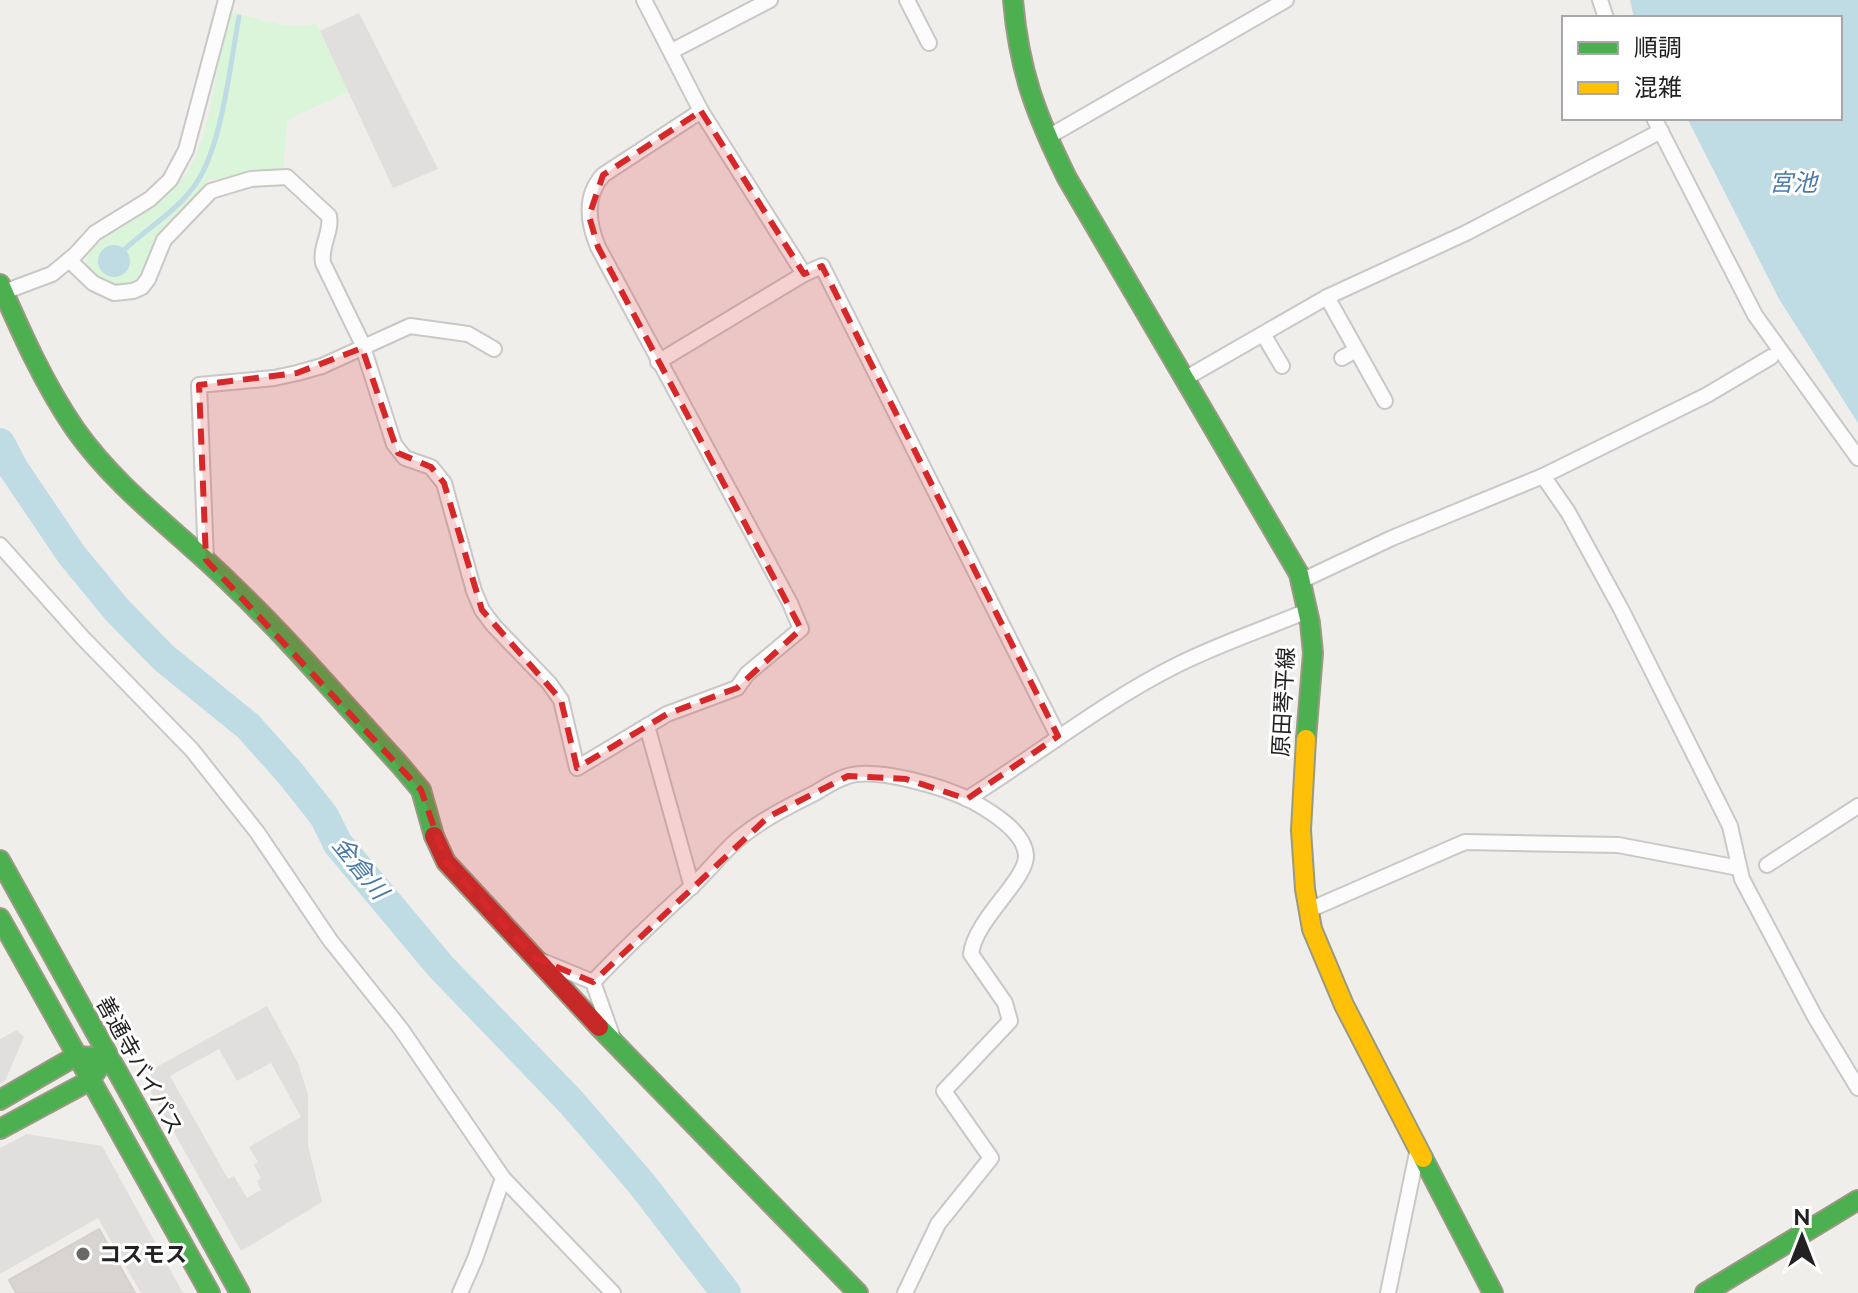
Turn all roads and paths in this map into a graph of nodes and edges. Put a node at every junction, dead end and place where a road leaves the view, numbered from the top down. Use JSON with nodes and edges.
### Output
{"nodes":[{"id":1,"x":226,"y":0,"type":"edge"},
{"id":2,"x":644,"y":0,"type":"edge"},
{"id":3,"x":770,"y":0,"type":"edge"},
{"id":4,"x":907,"y":0,"type":"edge"},
{"id":5,"x":1013,"y":0,"type":"edge"},
{"id":6,"x":1286,"y":0,"type":"edge"},
{"id":7,"x":929,"y":43,"type":"dead end"},
{"id":8,"x":672,"y":51,"type":"junction"},
{"id":9,"x":701,"y":111,"type":"junction"},
{"id":10,"x":1658,"y":124,"type":"edge"},
{"id":11,"x":1048,"y":137,"type":"junction"},
{"id":12,"x":69,"y":260,"type":"junction"},
{"id":13,"x":804,"y":274,"type":"junction"},
{"id":14,"x":2,"y":288,"type":"edge"},
{"id":15,"x":1327,"y":297,"type":"junction"},
{"id":16,"x":1263,"y":334,"type":"junction"},
{"id":17,"x":362,"y":348,"type":"junction"},
{"id":18,"x":494,"y":349,"type":"dead end"},
{"id":19,"x":1356,"y":350,"type":"junction"},
{"id":20,"x":1771,"y":357,"type":"dead end"},
{"id":21,"x":1342,"y":358,"type":"dead end"},
{"id":22,"x":658,"y":362,"type":"junction"},
{"id":23,"x":1282,"y":366,"type":"dead end"},
{"id":24,"x":1186,"y":378,"type":"junction"},
{"id":25,"x":1385,"y":401,"type":"dead end"},
{"id":26,"x":1858,"y":458,"type":"edge"},
{"id":27,"x":1543,"y":476,"type":"junction"},
{"id":28,"x":0,"y":545,"type":"edge"},
{"id":29,"x":206,"y":560,"type":"junction"},
{"id":30,"x":1301,"y":581,"type":"junction"},
{"id":31,"x":1307,"y":611,"type":"junction"},
{"id":32,"x":647,"y":726,"type":"junction"},
{"id":33,"x":1058,"y":736,"type":"junction"},
{"id":34,"x":967,"y":799,"type":"junction"},
{"id":35,"x":1858,"y":806,"type":"edge"},
{"id":36,"x":0,"y":860,"type":"edge"},
{"id":37,"x":1767,"y":865,"type":"dead end"},
{"id":38,"x":1739,"y":868,"type":"junction"},
{"id":39,"x":692,"y":887,"type":"junction"},
{"id":40,"x":1309,"y":910,"type":"junction"},
{"id":41,"x":0,"y":918,"type":"edge"},
{"id":42,"x":535,"y":958,"type":"junction"},
{"id":43,"x":593,"y":982,"type":"junction"},
{"id":44,"x":615,"y":1045,"type":"junction"},
{"id":45,"x":76,"y":1056,"type":"junction"},
{"id":46,"x":107,"y":1057,"type":"junction"},
{"id":47,"x":89,"y":1081,"type":"junction"},
{"id":48,"x":1858,"y":1088,"type":"edge"},
{"id":49,"x":0,"y":1100,"type":"edge"},
{"id":50,"x":0,"y":1129,"type":"edge"},
{"id":51,"x":1418,"y":1148,"type":"junction"},
{"id":52,"x":503,"y":1178,"type":"junction"},
{"id":53,"x":1858,"y":1200,"type":"edge"},
{"id":54,"x":210,"y":1293,"type":"edge"},
{"id":55,"x":240,"y":1293,"type":"edge"},
{"id":56,"x":460,"y":1293,"type":"edge"},
{"id":57,"x":613,"y":1293,"type":"edge"},
{"id":58,"x":858,"y":1293,"type":"edge"},
{"id":59,"x":905,"y":1293,"type":"edge"},
{"id":60,"x":1388,"y":1293,"type":"edge"},
{"id":61,"x":1493,"y":1293,"type":"edge"},
{"id":62,"x":1705,"y":1293,"type":"edge"}],
"edges":[{"from":1,"to":12,"type":"street"},
{"from":2,"to":8,"type":"street"},
{"from":3,"to":8,"type":"street"},
{"from":4,"to":7,"type":"street"},
{"from":5,"to":11,"type":"main road","name":"原田琴平線"},
{"from":6,"to":11,"type":"street"},
{"from":8,"to":9,"type":"street"},
{"from":9,"to":13,"type":"street"},
{"from":9,"to":22,"type":"street"},
{"from":10,"to":15,"type":"street"},
{"from":10,"to":26,"type":"street"},
{"from":11,"to":24,"type":"main road","name":"原田琴平線"},
{"from":12,"to":14,"type":"street"},
{"from":12,"to":17,"type":"street"},
{"from":13,"to":22,"type":"street"},
{"from":13,"to":33,"type":"street"},
{"from":14,"to":29,"type":"main road"},
{"from":15,"to":16,"type":"street"},
{"from":15,"to":19,"type":"street"},
{"from":16,"to":23,"type":"street"},
{"from":16,"to":24,"type":"street"},
{"from":17,"to":18,"type":"street"},
{"from":17,"to":29,"type":"street"},
{"from":17,"to":32,"type":"street"},
{"from":19,"to":21,"type":"street"},
{"from":19,"to":25,"type":"street"},
{"from":20,"to":27,"type":"street"},
{"from":22,"to":32,"type":"street"},
{"from":24,"to":30,"type":"main road","name":"原田琴平線"},
{"from":27,"to":30,"type":"street"},
{"from":27,"to":38,"type":"street"},
{"from":28,"to":52,"type":"street"},
{"from":29,"to":42,"type":"main road"},
{"from":30,"to":31,"type":"main road","name":"原田琴平線"},
{"from":31,"to":33,"type":"street"},
{"from":31,"to":40,"type":"main road","name":"原田琴平線"},
{"from":32,"to":39,"type":"street"},
{"from":33,"to":34,"type":"street"},
{"from":34,"to":39,"type":"street"},
{"from":34,"to":59,"type":"street"},
{"from":35,"to":37,"type":"street"},
{"from":36,"to":46,"type":"main road","name":"善通寺バイパス"},
{"from":38,"to":40,"type":"street"},
{"from":38,"to":48,"type":"street"},
{"from":39,"to":43,"type":"street"},
{"from":40,"to":51,"type":"main road","name":"原田琴平線"},
{"from":41,"to":45,"type":"main road"},
{"from":42,"to":43,"type":"street"},
{"from":42,"to":44,"type":"main road"},
{"from":43,"to":44,"type":"street"},
{"from":44,"to":58,"type":"main road"},
{"from":45,"to":46,"type":"main road"},
{"from":45,"to":47,"type":"main road"},
{"from":45,"to":49,"type":"main road"},
{"from":46,"to":47,"type":"main road"},
{"from":46,"to":55,"type":"main road","name":"善通寺バイパス"},
{"from":47,"to":50,"type":"main road"},
{"from":47,"to":54,"type":"main road"},
{"from":51,"to":60,"type":"street"},
{"from":51,"to":61,"type":"main road","name":"原田琴平線"},
{"from":52,"to":56,"type":"street"},
{"from":52,"to":57,"type":"street"},
{"from":53,"to":62,"type":"main road"}]}
